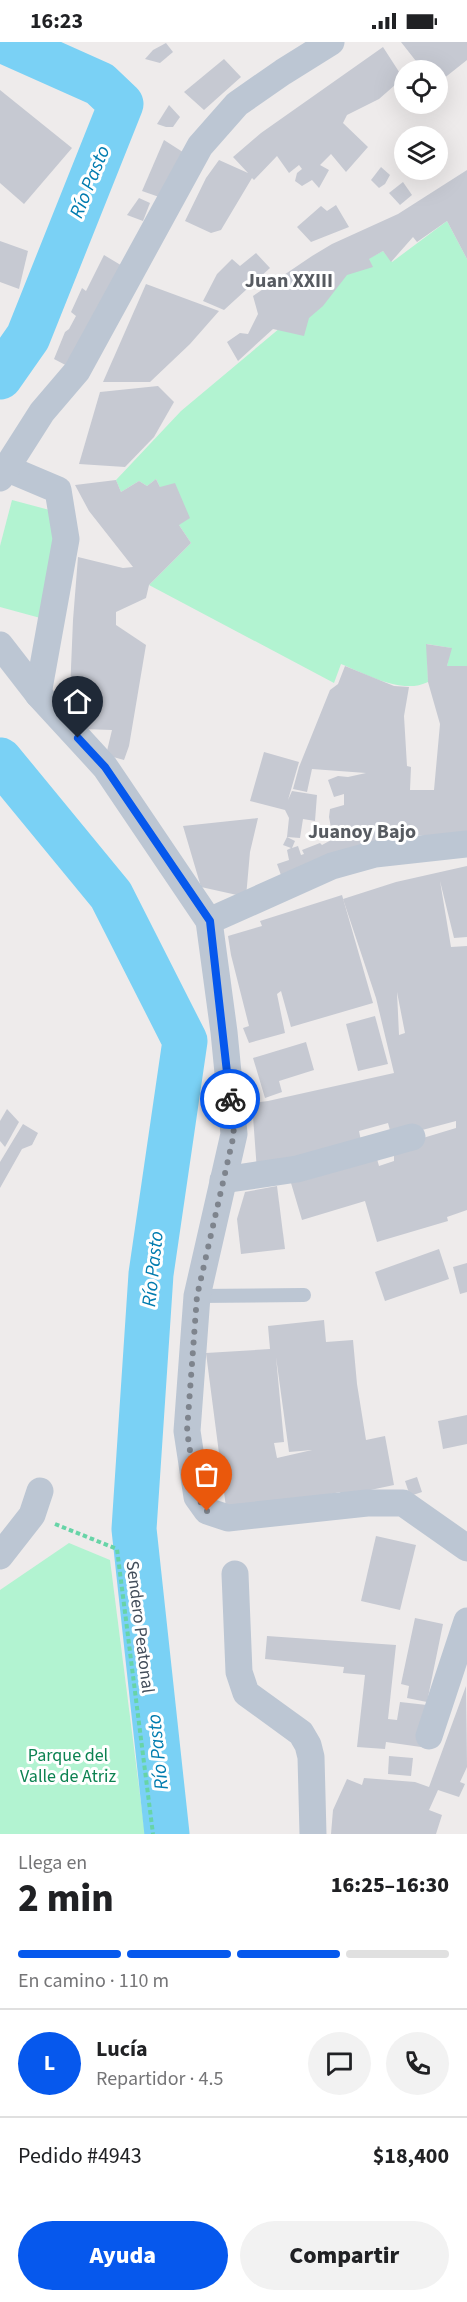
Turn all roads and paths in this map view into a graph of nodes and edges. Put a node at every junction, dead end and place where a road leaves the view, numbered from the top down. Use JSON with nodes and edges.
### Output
{"nodes":[{"id":1,"x":331,"y":42,"type":"edge"},
{"id":2,"x":3,"y":473,"type":"edge"},
{"id":3,"x":0,"y":645,"type":"edge"},
{"id":4,"x":38,"y":694,"type":"junction"},
{"id":5,"x":467,"y":843,"type":"edge"},
{"id":6,"x":210,"y":921,"type":"junction"},
{"id":7,"x":412,"y":1137,"type":"dead end"},
{"id":8,"x":224,"y":1180,"type":"junction"},
{"id":9,"x":304,"y":1295,"type":"dead end"},
{"id":10,"x":197,"y":1296,"type":"junction"},
{"id":11,"x":36,"y":1503,"type":"joint"},
{"id":12,"x":467,"y":1548,"type":"edge"},
{"id":13,"x":0,"y":1556,"type":"edge"},
{"id":14,"x":235,"y":1574,"type":"dead end"},
{"id":15,"x":467,"y":1621,"type":"edge"},
{"id":16,"x":429,"y":1736,"type":"dead end"},
{"id":17,"x":153,"y":1834,"type":"edge"},
{"id":18,"x":313,"y":1834,"type":"edge"}],
"edges":[{"from":1,"to":2,"type":"street"},
{"from":2,"to":4,"type":"street"},
{"from":3,"to":4,"type":"street"},
{"from":4,"to":6,"type":"street"},
{"from":5,"to":6,"type":"street"},
{"from":6,"to":8,"type":"street"},
{"from":7,"to":8,"type":"street"},
{"from":8,"to":10,"type":"street"},
{"from":9,"to":10,"type":"lane"},
{"from":10,"to":12,"type":"street"},
{"from":11,"to":13,"type":"street"},
{"from":11,"to":17,"type":"path","name":"Sendero Peatonal"},
{"from":14,"to":18,"type":"street"},
{"from":15,"to":16,"type":"street"}]}
